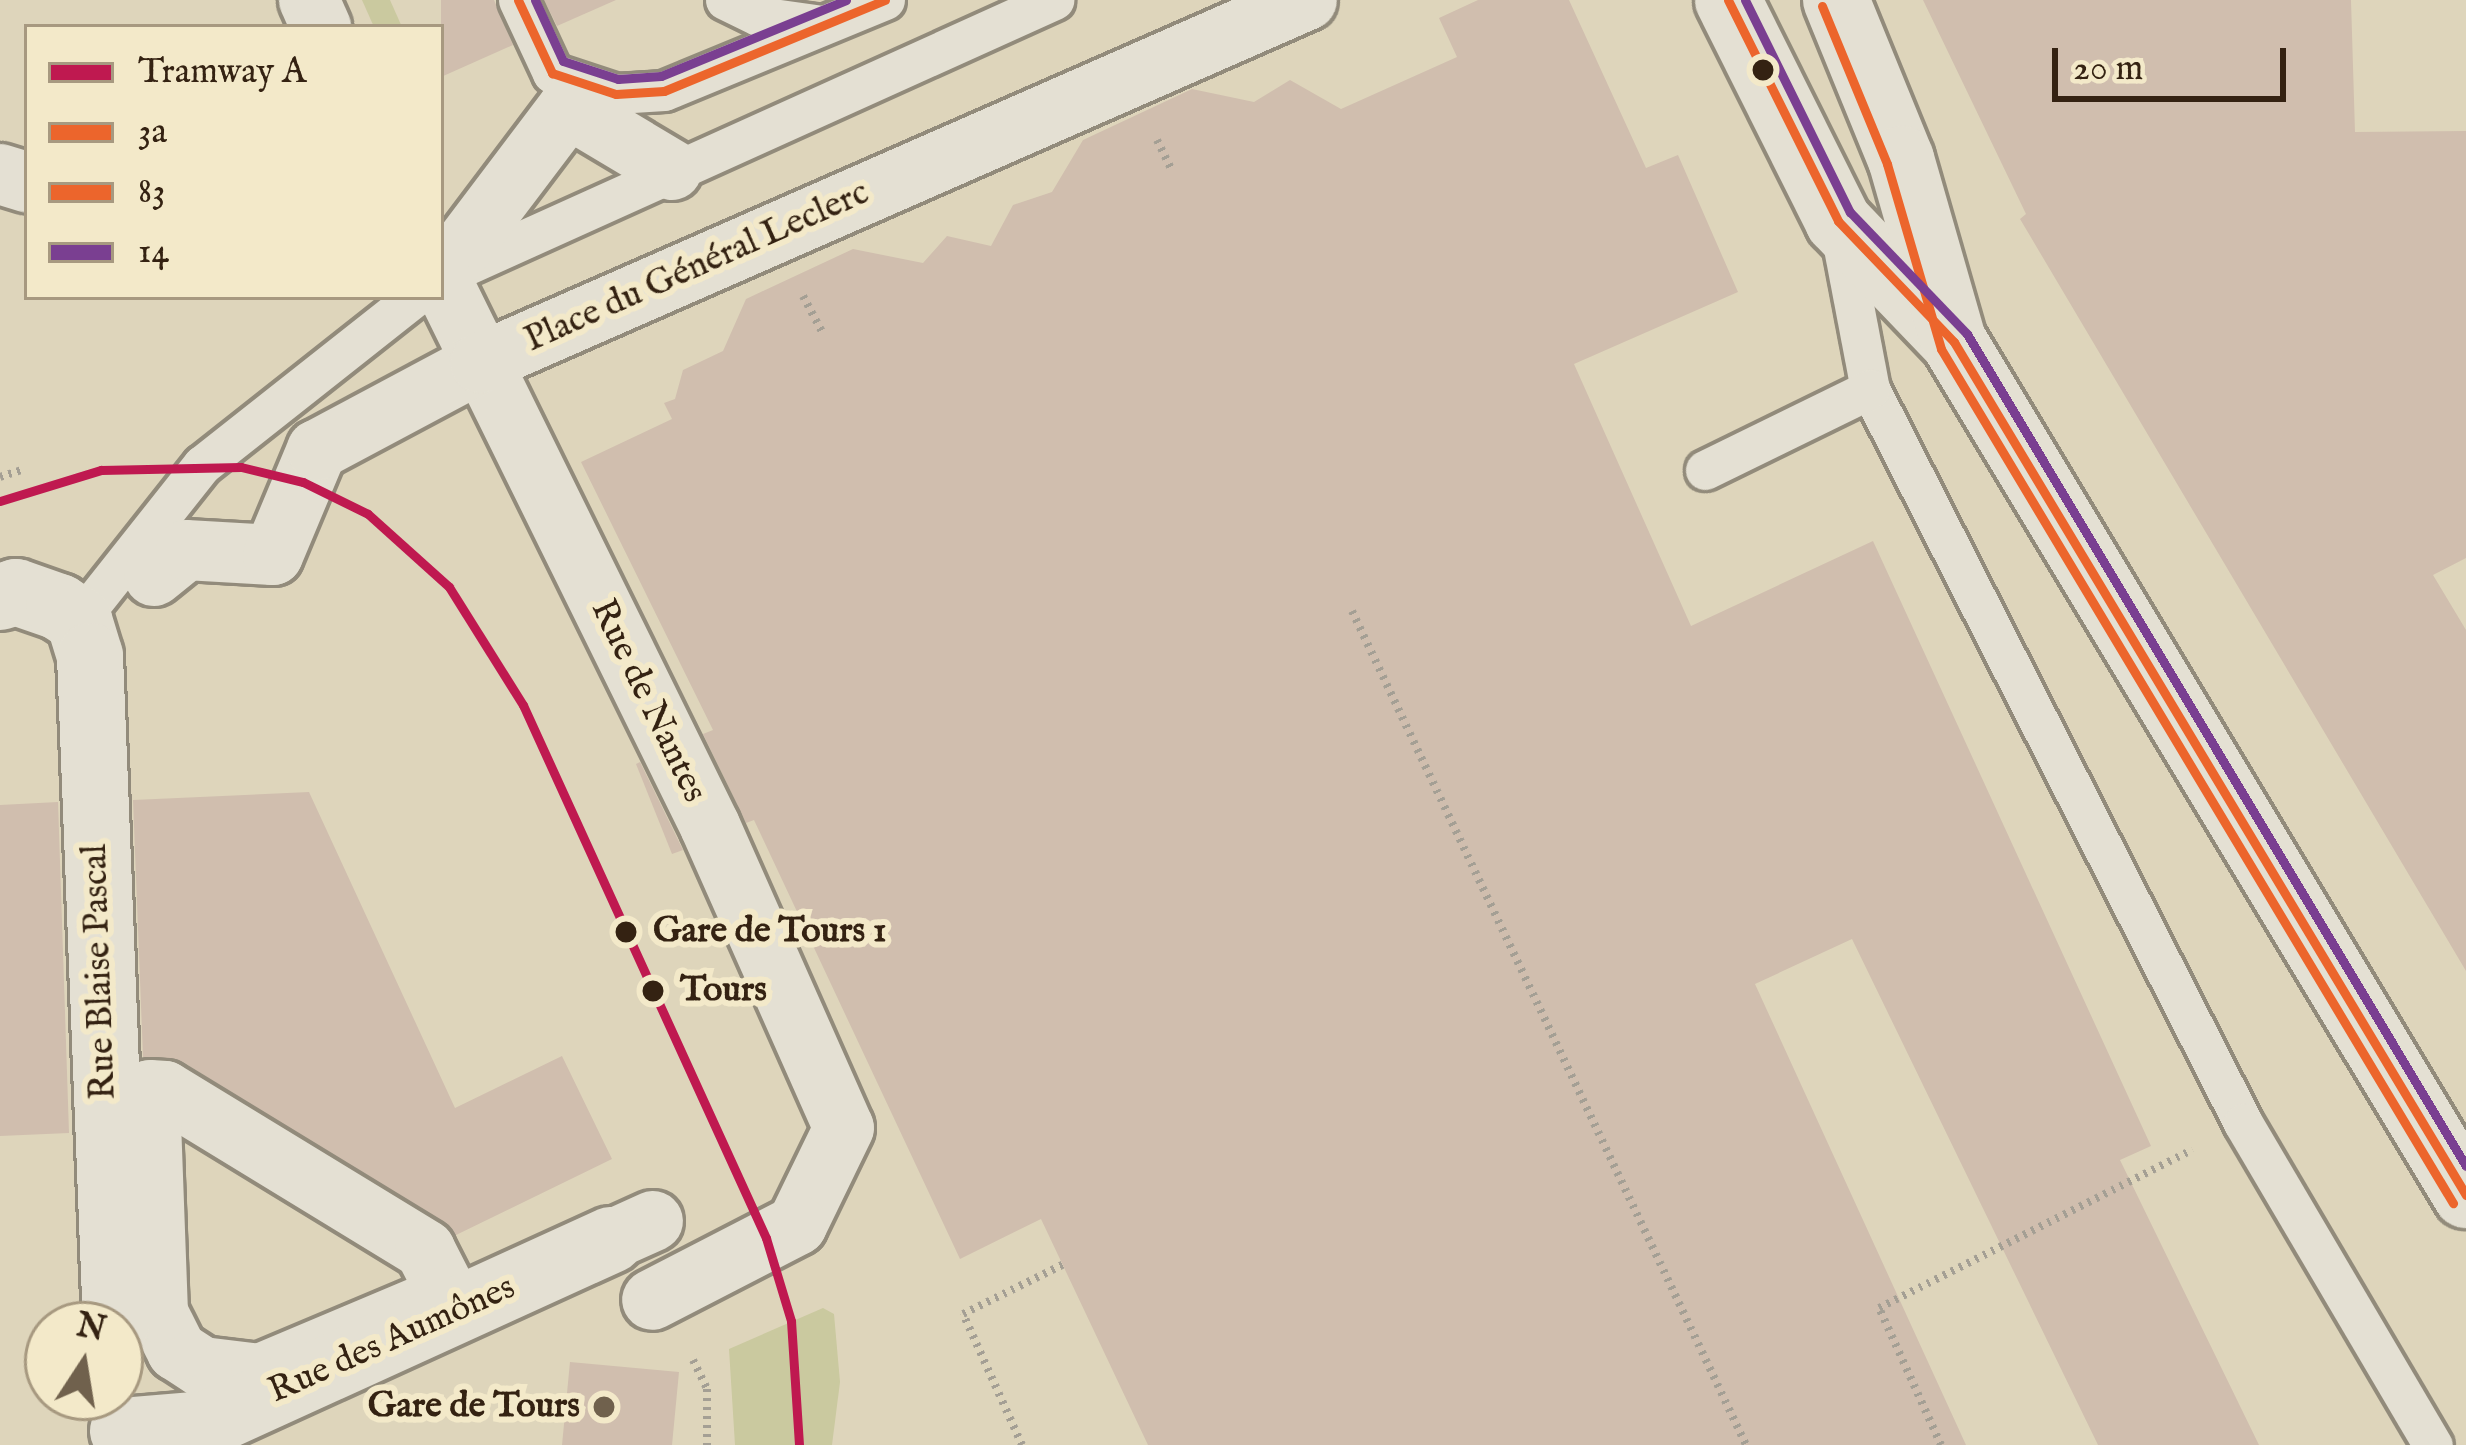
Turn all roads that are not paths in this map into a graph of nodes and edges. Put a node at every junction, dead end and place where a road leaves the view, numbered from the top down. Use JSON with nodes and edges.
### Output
{"nodes":[{"id":1,"x":518,"y":0,"type":"edge"},
{"id":2,"x":725,"y":0,"type":"edge"},
{"id":3,"x":885,"y":0,"type":"edge"},
{"id":4,"x":1054,"y":0,"type":"edge"},
{"id":5,"x":1307,"y":0,"type":"edge"},
{"id":6,"x":1729,"y":0,"type":"edge"},
{"id":7,"x":1836,"y":0,"type":"edge"},
{"id":8,"x":827,"y":26,"type":"junction"},
{"id":9,"x":592,"y":101,"type":"junction"},
{"id":10,"x":672,"y":170,"type":"junction"},
{"id":11,"x":1838,"y":220,"type":"junction"},
{"id":12,"x":444,"y":274,"type":"edge"},
{"id":13,"x":444,"y":276,"type":"edge"},
{"id":14,"x":444,"y":284,"type":"edge"},
{"id":15,"x":411,"y":300,"type":"edge"},
{"id":16,"x":1954,"y":342,"type":"junction"},
{"id":17,"x":480,"y":363,"type":"junction"},
{"id":18,"x":1870,"y":389,"type":"junction"},
{"id":19,"x":1706,"y":470,"type":"dead end"},
{"id":20,"x":154,"y":576,"type":"dead end"},
{"id":21,"x":0,"y":597,"type":"edge"},
{"id":22,"x":79,"y":620,"type":"junction"},
{"id":23,"x":165,"y":1091,"type":"joint"},
{"id":24,"x":2466,"y":1195,"type":"edge"},
{"id":25,"x":632,"y":1231,"type":"dead end"},
{"id":26,"x":652,"y":1300,"type":"dead end"},
{"id":27,"x":115,"y":1301,"type":"edge"},
{"id":28,"x":122,"y":1422,"type":"edge"},
{"id":29,"x":2433,"y":1445,"type":"edge"}],
"edges":[{"from":1,"to":9,"type":"lane"},
{"from":2,"to":8,"type":"lane"},
{"from":3,"to":8,"type":"lane"},
{"from":4,"to":10,"type":"lane"},
{"from":5,"to":17,"type":"street","name":"Place du Général Leclerc"},
{"from":6,"to":11,"type":"main road"},
{"from":7,"to":16,"type":"main road"},
{"from":8,"to":9,"type":"lane"},
{"from":9,"to":10,"type":"street"},
{"from":9,"to":12,"type":"street"},
{"from":10,"to":13,"type":"lane"},
{"from":11,"to":16,"type":"main road"},
{"from":11,"to":18,"type":"lane"},
{"from":14,"to":17,"type":"street","name":"Rue de Nantes"},
{"from":15,"to":22,"type":"lane"},
{"from":16,"to":24,"type":"main road"},
{"from":17,"to":20,"type":"street","name":"Place du Général Leclerc"},
{"from":17,"to":26,"type":"street","name":"Rue de Nantes"},
{"from":18,"to":19,"type":"lane"},
{"from":18,"to":29,"type":"lane"},
{"from":21,"to":22,"type":"main road"},
{"from":22,"to":27,"type":"main road","name":"Rue Blaise Pascal"},
{"from":23,"to":23,"type":"street"},
{"from":25,"to":28,"type":"main road","name":"Rue des Aumônes"}]}
